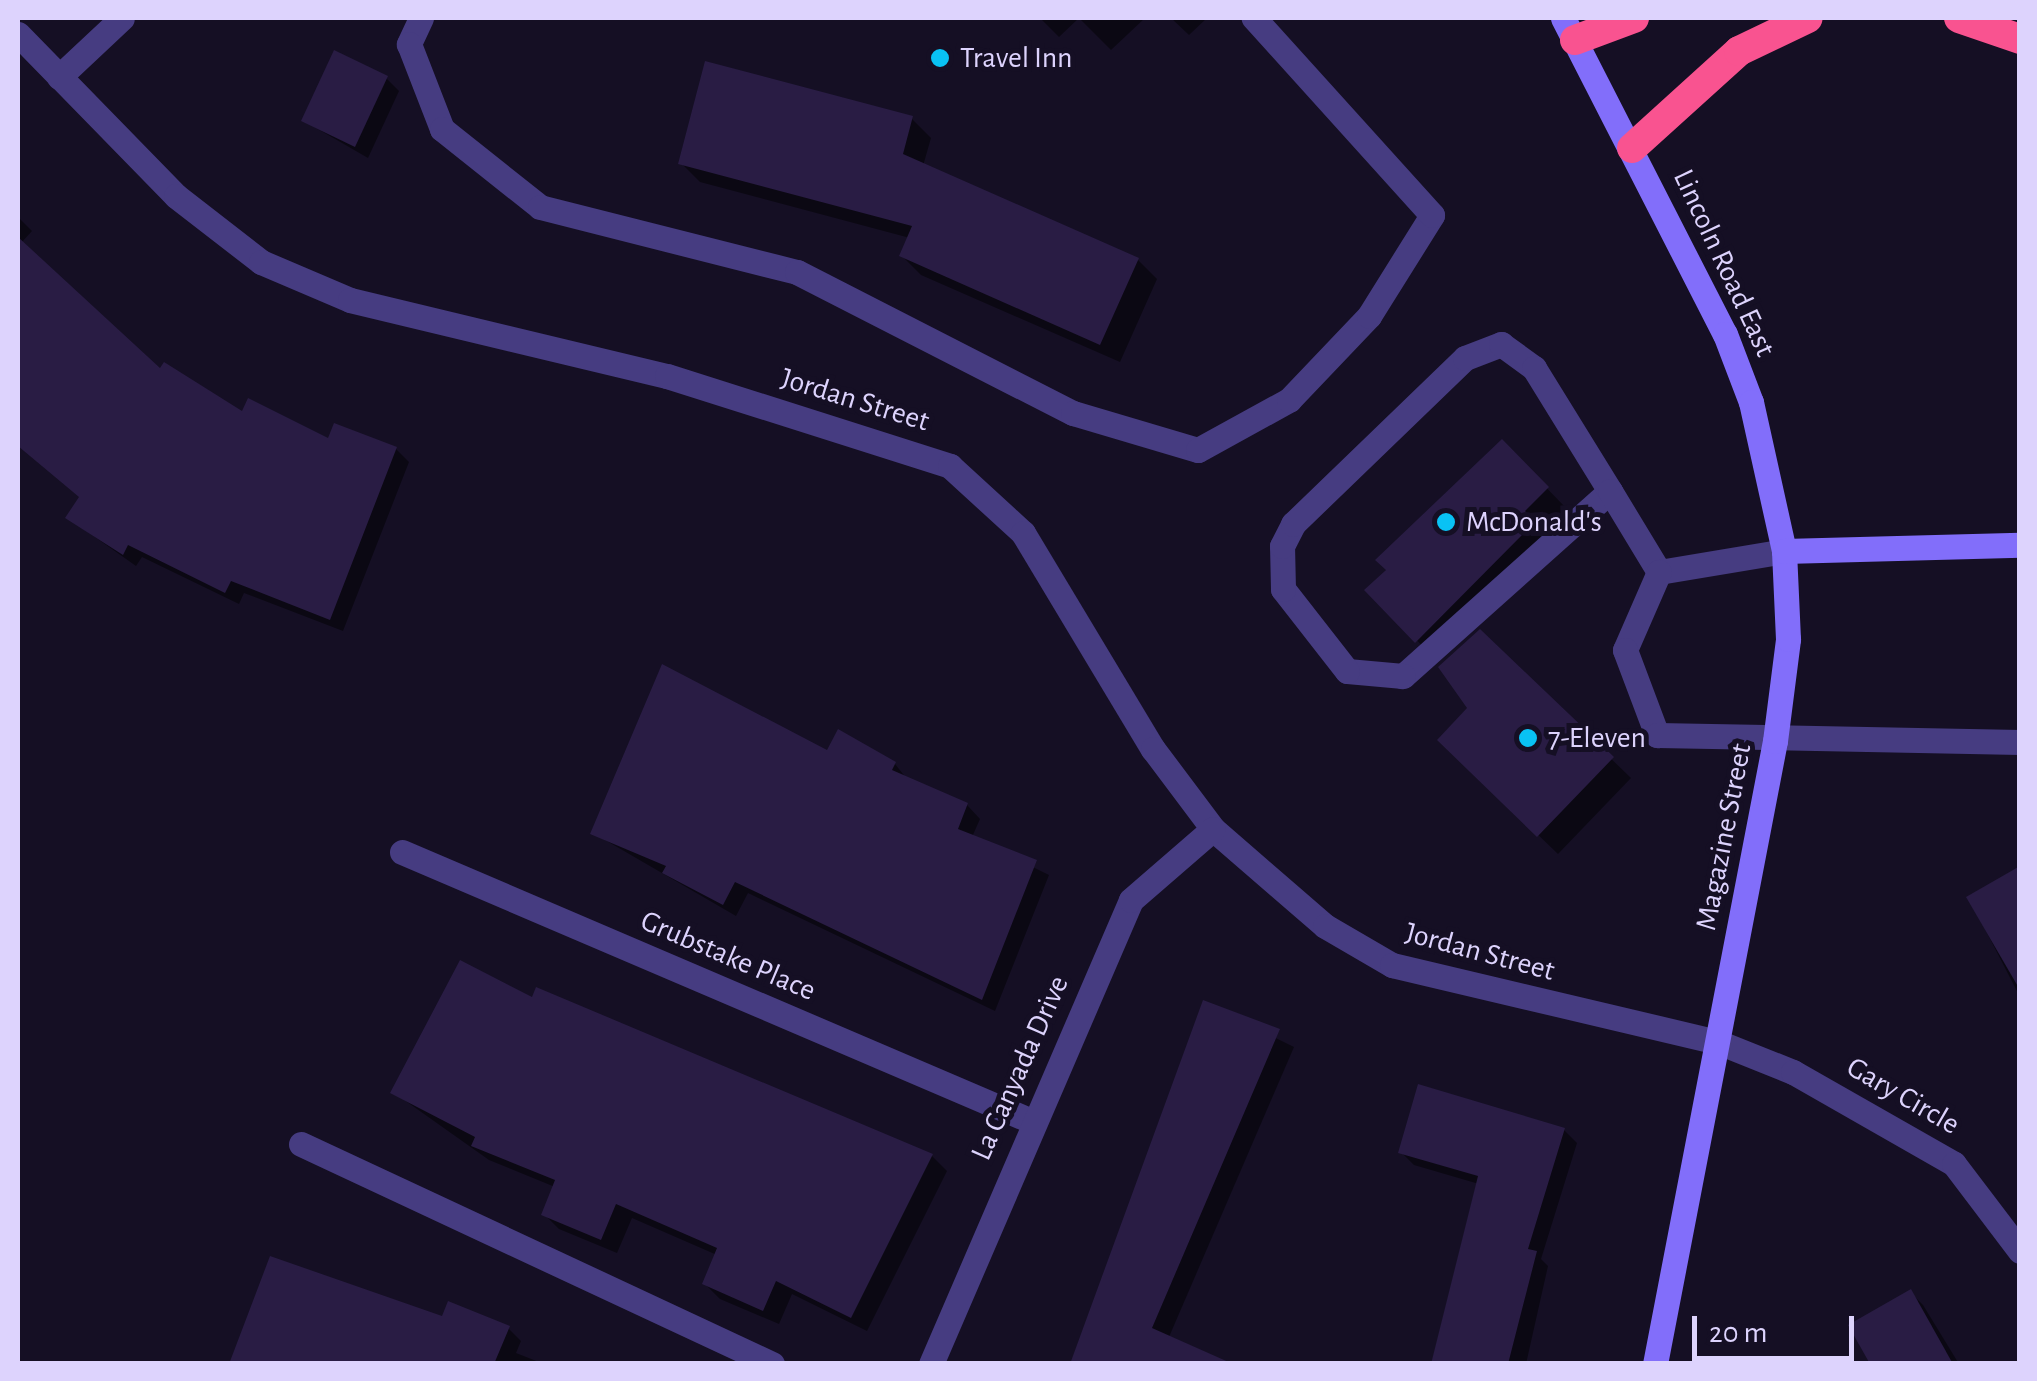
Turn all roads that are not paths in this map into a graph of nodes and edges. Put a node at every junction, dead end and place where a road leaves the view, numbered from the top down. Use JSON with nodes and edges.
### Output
{"nodes":[{"id":1,"x":420,"y":18,"type":"edge"},
{"id":2,"x":1254,"y":18,"type":"edge"},
{"id":3,"x":1634,"y":18,"type":"edge"},
{"id":4,"x":1808,"y":18,"type":"edge"},
{"id":5,"x":1959,"y":18,"type":"edge"},
{"id":6,"x":113,"y":21,"type":"edge"},
{"id":7,"x":1569,"y":29,"type":"edge"},
{"id":8,"x":18,"y":34,"type":"edge"},
{"id":9,"x":2020,"y":39,"type":"edge"},
{"id":10,"x":59,"y":77,"type":"junction"},
{"id":11,"x":1632,"y":148,"type":"junction"},
{"id":12,"x":1610,"y":491,"type":"junction"},
{"id":13,"x":2020,"y":545,"type":"edge"},
{"id":14,"x":1784,"y":551,"type":"junction"},
{"id":15,"x":1659,"y":572,"type":"junction"},
{"id":16,"x":1776,"y":741,"type":"junction"},
{"id":17,"x":2020,"y":742,"type":"edge"},
{"id":18,"x":1213,"y":829,"type":"junction"},
{"id":19,"x":402,"y":852,"type":"dead end"},
{"id":20,"x":1718,"y":1042,"type":"junction"},
{"id":21,"x":1029,"y":1120,"type":"junction"},
{"id":22,"x":301,"y":1144,"type":"dead end"},
{"id":23,"x":2020,"y":1252,"type":"edge"},
{"id":24,"x":772,"y":1364,"type":"edge"},
{"id":25,"x":931,"y":1364,"type":"edge"},
{"id":26,"x":1655,"y":1364,"type":"edge"}],
"edges":[{"from":1,"to":2,"type":"street"},
{"from":3,"to":7,"type":"highway"},
{"from":4,"to":11,"type":"highway"},
{"from":5,"to":9,"type":"highway"},
{"from":6,"to":10,"type":"street"},
{"from":7,"to":11,"type":"street","name":"Lincoln Road East"},
{"from":8,"to":10,"type":"street","name":"Jordan Street"},
{"from":10,"to":18,"type":"street","name":"Jordan Street"},
{"from":11,"to":14,"type":"street","name":"Lincoln Road East"},
{"from":12,"to":12,"type":"street"},
{"from":12,"to":15,"type":"street"},
{"from":13,"to":14,"type":"street"},
{"from":14,"to":15,"type":"street"},
{"from":14,"to":16,"type":"street","name":"Magazine Street"},
{"from":15,"to":16,"type":"street"},
{"from":16,"to":17,"type":"street"},
{"from":16,"to":20,"type":"street","name":"Magazine Street"},
{"from":18,"to":20,"type":"street","name":"Jordan Street"},
{"from":18,"to":21,"type":"street","name":"La Canyada Drive"},
{"from":19,"to":21,"type":"street","name":"Grubstake Place"},
{"from":20,"to":23,"type":"street","name":"Gary Circle"},
{"from":20,"to":26,"type":"street","name":"Magazine Street"},
{"from":21,"to":25,"type":"street","name":"La Canyada Drive"},
{"from":22,"to":24,"type":"street"}]}
